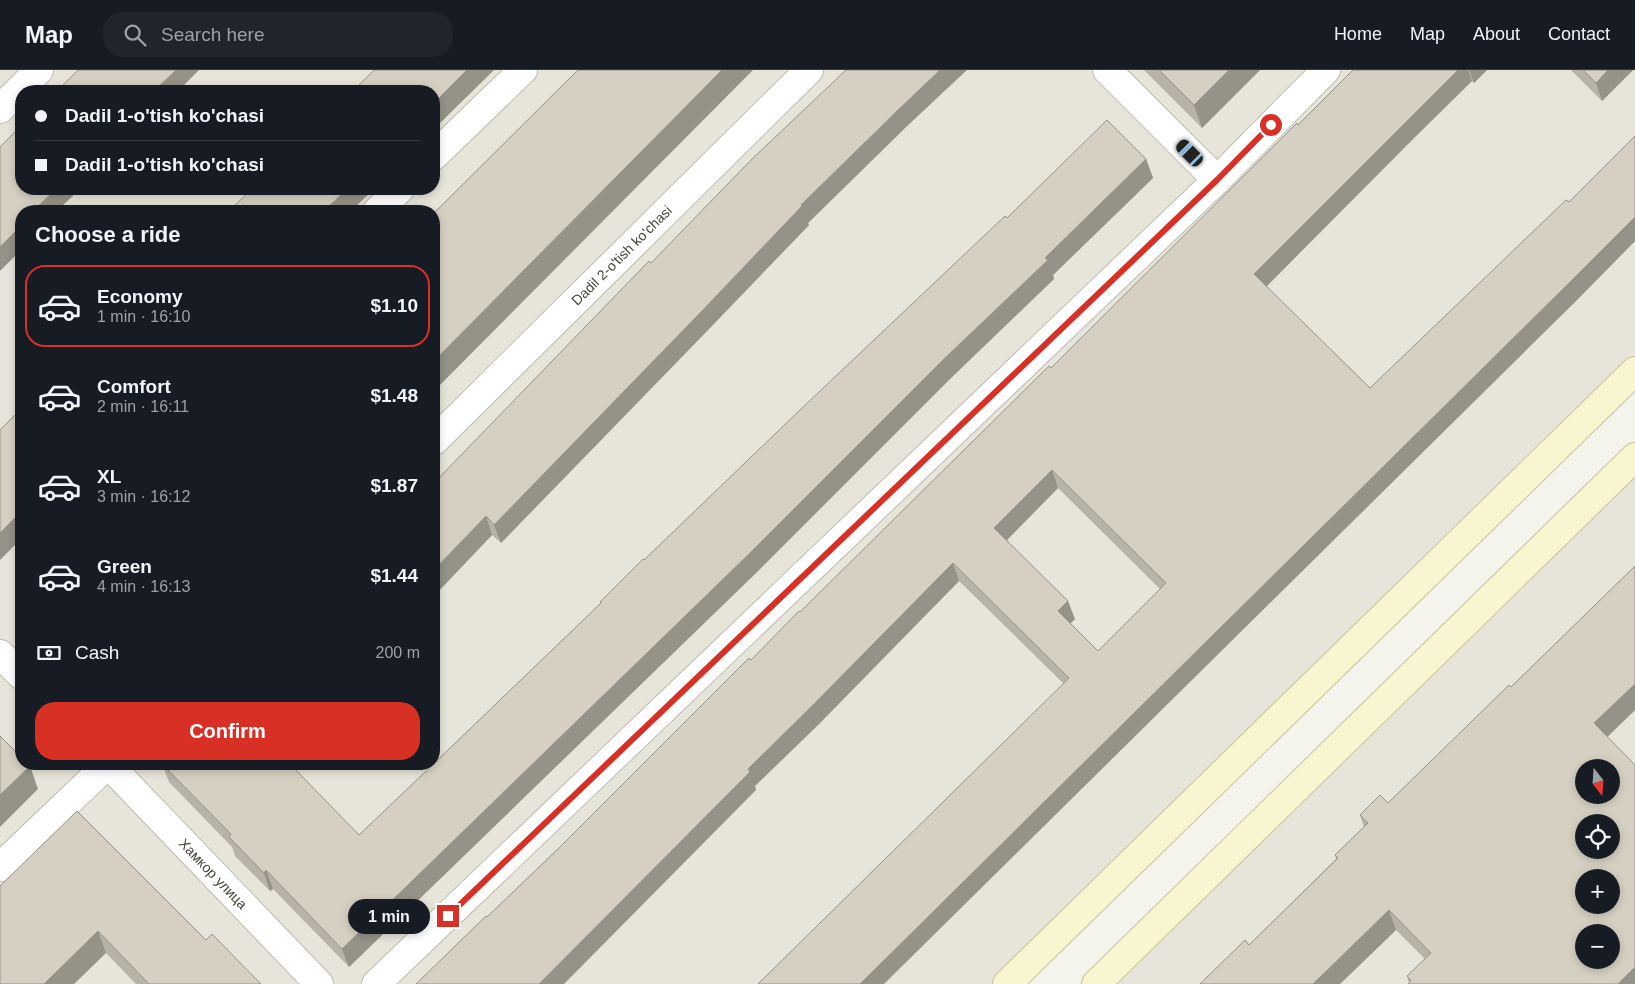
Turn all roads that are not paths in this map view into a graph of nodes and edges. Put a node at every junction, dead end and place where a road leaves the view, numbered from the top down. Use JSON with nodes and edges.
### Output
{"nodes":[{"id":1,"x":40,"y":70,"type":"edge"},
{"id":2,"x":523,"y":70,"type":"edge"},
{"id":3,"x":809,"y":70,"type":"edge"},
{"id":4,"x":1107,"y":70,"type":"edge"},
{"id":5,"x":1326,"y":70,"type":"edge"},
{"id":6,"x":24,"y":85,"type":"edge"},
{"id":7,"x":15,"y":94,"type":"edge"},
{"id":8,"x":0,"y":108,"type":"edge"},
{"id":9,"x":440,"y":150,"type":"edge"},
{"id":10,"x":1217,"y":180,"type":"junction"},
{"id":11,"x":394,"y":195,"type":"edge"},
{"id":12,"x":383,"y":205,"type":"edge"},
{"id":13,"x":1635,"y":371,"type":"edge"},
{"id":14,"x":440,"y":435,"type":"edge"},
{"id":15,"x":1635,"y":457,"type":"edge"},
{"id":16,"x":0,"y":654,"type":"edge"},
{"id":17,"x":15,"y":669,"type":"edge"},
{"id":18,"x":102,"y":770,"type":"edge"},
{"id":19,"x":114,"y":770,"type":"edge"},
{"id":20,"x":0,"y":867,"type":"edge"},
{"id":21,"x":319,"y":984,"type":"edge"},
{"id":22,"x":376,"y":984,"type":"edge"},
{"id":23,"x":1007,"y":984,"type":"edge"},
{"id":24,"x":1096,"y":984,"type":"edge"}],
"edges":[{"from":1,"to":6,"type":"street"},
{"from":2,"to":9,"type":"street"},
{"from":3,"to":14,"type":"street","name":"Dadil 2-o'tish ko'chasi"},
{"from":4,"to":10,"type":"street"},
{"from":5,"to":10,"type":"street"},
{"from":7,"to":8,"type":"street"},
{"from":10,"to":22,"type":"street"},
{"from":11,"to":12,"type":"street"},
{"from":13,"to":23,"type":"main road"},
{"from":15,"to":24,"type":"main road"},
{"from":16,"to":17,"type":"street"},
{"from":18,"to":20,"type":"street"},
{"from":19,"to":21,"type":"street","name":"Хамкор улица"}]}
